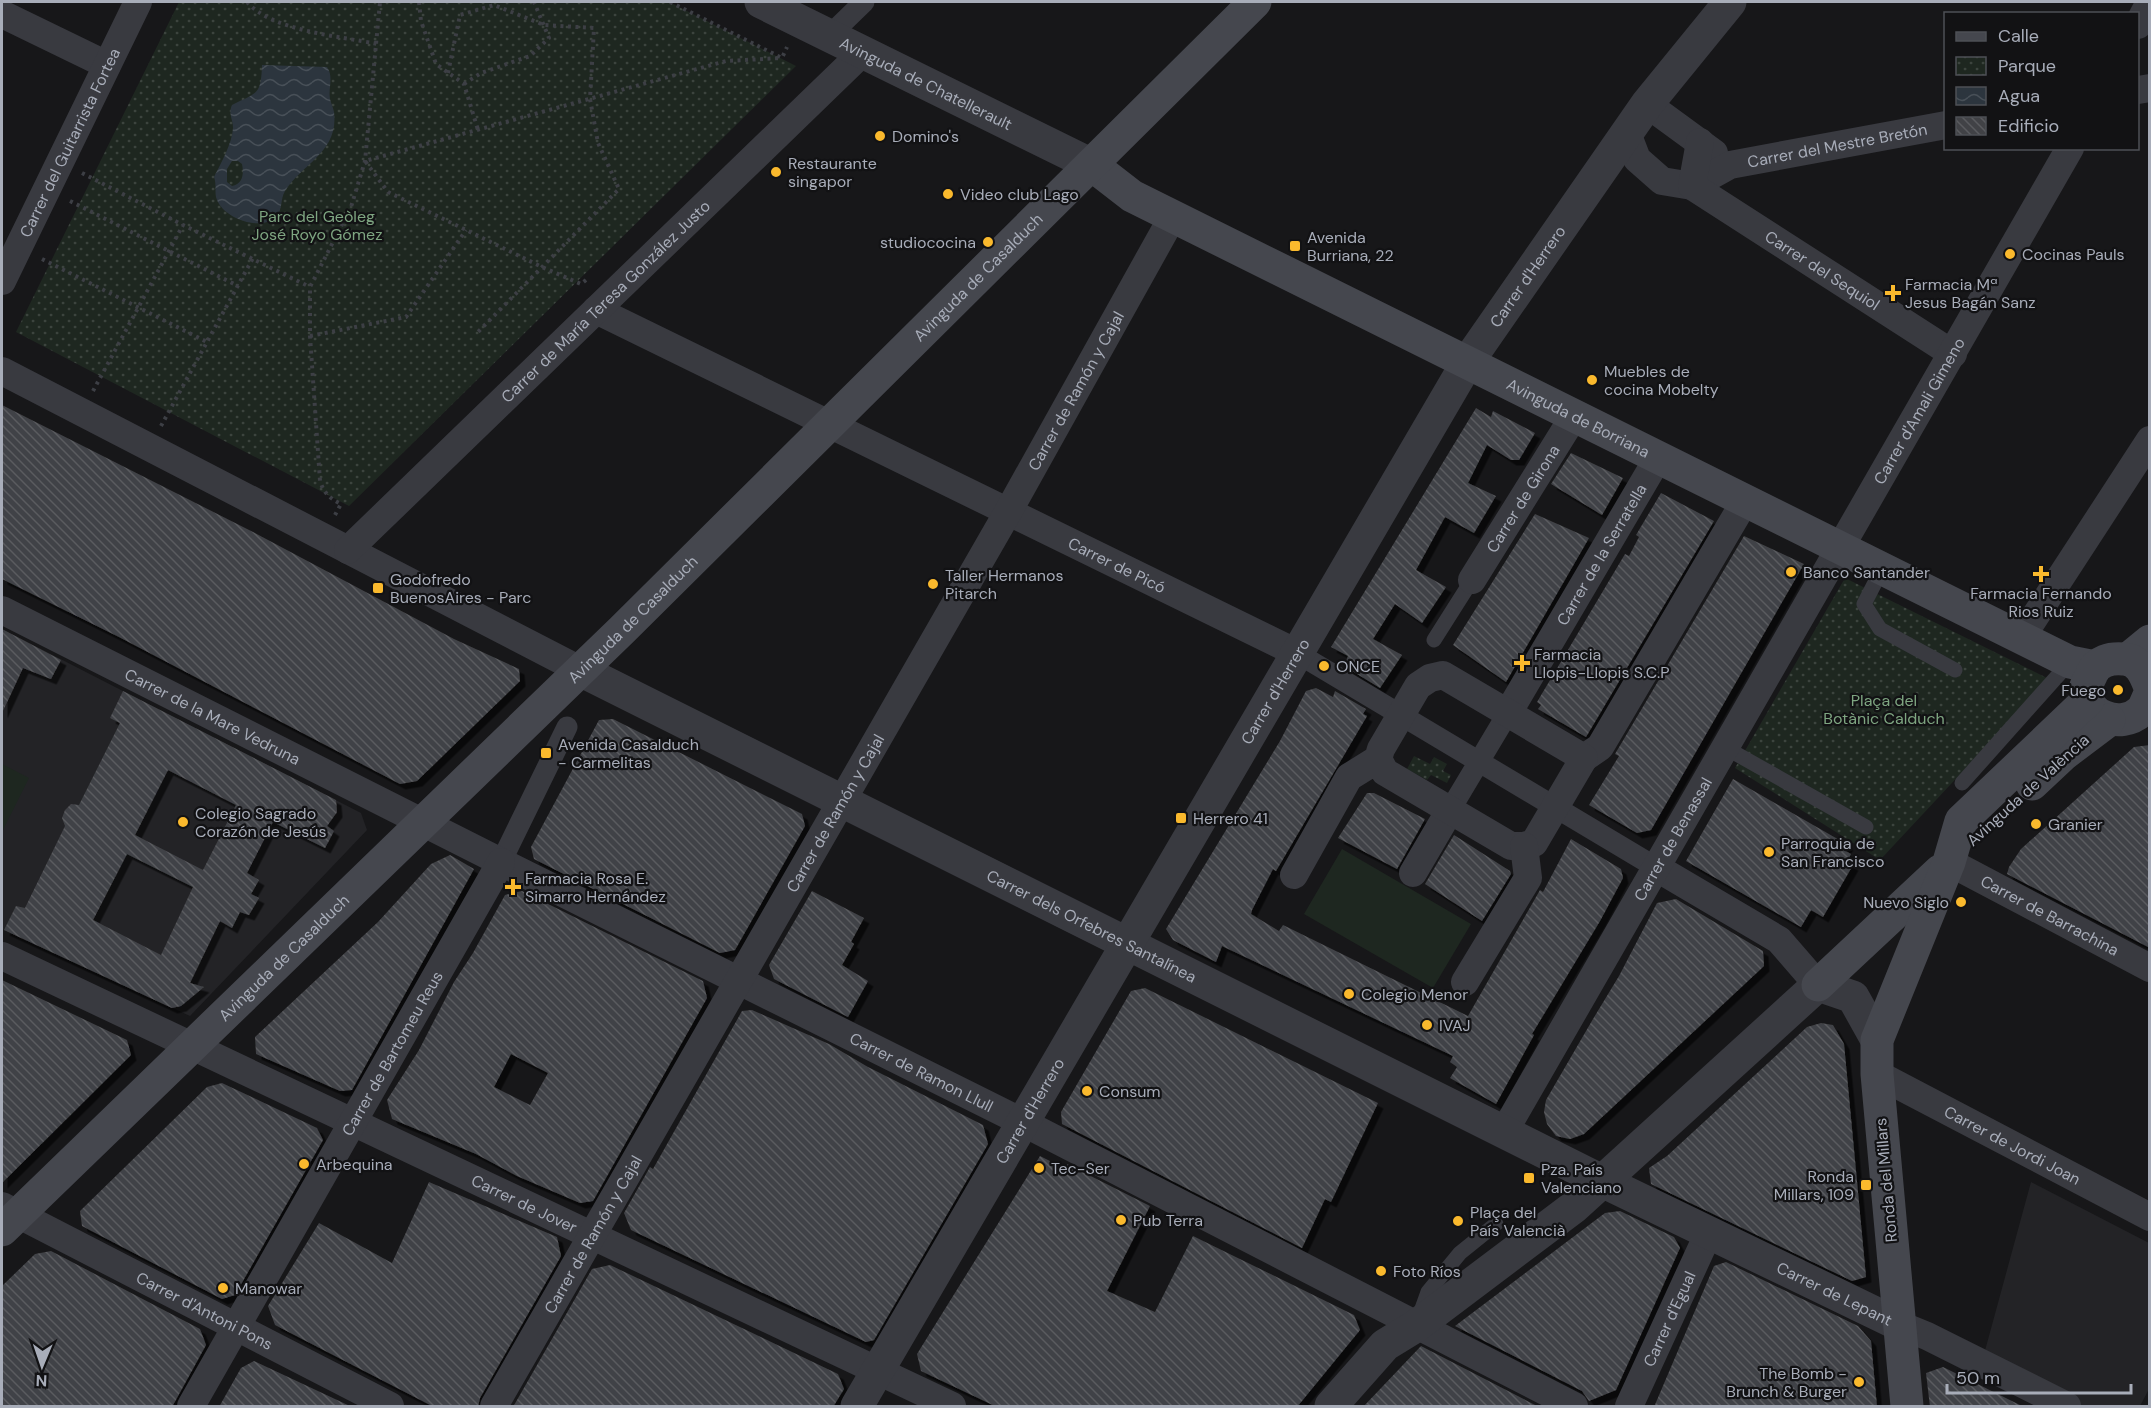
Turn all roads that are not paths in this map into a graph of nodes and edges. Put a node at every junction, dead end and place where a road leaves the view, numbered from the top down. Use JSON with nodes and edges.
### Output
{"nodes":[{"id":1,"x":138,"y":2,"type":"edge"},
{"id":2,"x":760,"y":2,"type":"edge"},
{"id":3,"x":864,"y":2,"type":"edge"},
{"id":4,"x":1255,"y":2,"type":"edge"},
{"id":5,"x":1730,"y":2,"type":"edge"},
{"id":6,"x":2150,"y":2,"type":"edge"},
{"id":7,"x":2,"y":14,"type":"edge"},
{"id":8,"x":2139,"y":23,"type":"edge"},
{"id":9,"x":830,"y":35,"type":"junction"},
{"id":10,"x":863,"y":52,"type":"junction"},
{"id":11,"x":107,"y":65,"type":"junction"},
{"id":12,"x":1647,"y":104,"type":"junction"},
{"id":13,"x":1944,"y":125,"type":"edge"},
{"id":14,"x":1627,"y":133,"type":"junction"},
{"id":15,"x":1700,"y":142,"type":"junction"},
{"id":16,"x":2069,"y":150,"type":"edge"},
{"id":17,"x":1092,"y":165,"type":"junction"},
{"id":18,"x":1730,"y":165,"type":"junction"},
{"id":19,"x":1692,"y":186,"type":"junction"},
{"id":20,"x":1173,"y":216,"type":"junction"},
{"id":21,"x":2,"y":281,"type":"edge"},
{"id":22,"x":596,"y":310,"type":"junction"},
{"id":23,"x":1953,"y":354,"type":"junction"},
{"id":24,"x":1467,"y":363,"type":"junction"},
{"id":25,"x":2,"y":371,"type":"edge"},
{"id":26,"x":1574,"y":416,"type":"junction"},
{"id":27,"x":830,"y":424,"type":"junction"},
{"id":28,"x":2150,"y":440,"type":"edge"},
{"id":29,"x":1658,"y":458,"type":"junction"},
{"id":30,"x":1745,"y":501,"type":"junction"},
{"id":31,"x":1008,"y":512,"type":"junction"},
{"id":32,"x":336,"y":543,"type":"junction"},
{"id":33,"x":1839,"y":548,"type":"junction"},
{"id":34,"x":1882,"y":569,"type":"junction"},
{"id":35,"x":1472,"y":580,"type":"joint"},
{"id":36,"x":2,"y":610,"type":"edge"},
{"id":37,"x":2021,"y":638,"type":"junction"},
{"id":38,"x":1434,"y":640,"type":"dead end"},
{"id":39,"x":2139,"y":650,"type":"edge"},
{"id":40,"x":1297,"y":653,"type":"junction"},
{"id":41,"x":580,"y":669,"type":"junction"},
{"id":42,"x":1955,"y":670,"type":"dead end"},
{"id":43,"x":2090,"y":687,"type":"junction"},
{"id":44,"x":2150,"y":687,"type":"edge"},
{"id":45,"x":2150,"y":694,"type":"edge"},
{"id":46,"x":1508,"y":713,"type":"junction"},
{"id":47,"x":1400,"y":715,"type":"junction"},
{"id":48,"x":567,"y":727,"type":"dead end"},
{"id":49,"x":1726,"y":748,"type":"junction"},
{"id":50,"x":1584,"y":758,"type":"junction"},
{"id":51,"x":1378,"y":759,"type":"junction"},
{"id":52,"x":1479,"y":762,"type":"junction"},
{"id":53,"x":1962,"y":783,"type":"dead end"},
{"id":54,"x":842,"y":800,"type":"junction"},
{"id":55,"x":1555,"y":807,"type":"junction"},
{"id":56,"x":1450,"y":810,"type":"junction"},
{"id":57,"x":423,"y":822,"type":"junction"},
{"id":58,"x":1866,"y":827,"type":"dead end"},
{"id":59,"x":1524,"y":846,"type":"junction"},
{"id":60,"x":501,"y":862,"type":"junction"},
{"id":61,"x":1949,"y":862,"type":"junction"},
{"id":62,"x":1657,"y":868,"type":"junction"},
{"id":63,"x":1413,"y":873,"type":"dead end"},
{"id":64,"x":1294,"y":875,"type":"dead end"},
{"id":65,"x":1128,"y":944,"type":"junction"},
{"id":66,"x":2,"y":956,"type":"edge"},
{"id":67,"x":2150,"y":968,"type":"edge"},
{"id":68,"x":738,"y":981,"type":"junction"},
{"id":69,"x":1466,"y":982,"type":"dead end"},
{"id":70,"x":1818,"y":985,"type":"junction"},
{"id":71,"x":1877,"y":1040,"type":"junction"},
{"id":72,"x":192,"y":1046,"type":"junction"},
{"id":73,"x":1877,"y":1074,"type":"junction"},
{"id":74,"x":353,"y":1122,"type":"junction"},
{"id":75,"x":1024,"y":1123,"type":"junction"},
{"id":76,"x":1504,"y":1132,"type":"junction"},
{"id":77,"x":1602,"y":1181,"type":"junction"},
{"id":78,"x":7,"y":1217,"type":"edge"},
{"id":79,"x":2150,"y":1217,"type":"edge"},
{"id":80,"x":1496,"y":1224,"type":"dead end"},
{"id":81,"x":1708,"y":1232,"type":"junction"},
{"id":82,"x":592,"y":1235,"type":"junction"},
{"id":83,"x":1900,"y":1325,"type":"junction"},
{"id":84,"x":1416,"y":1326,"type":"junction"},
{"id":85,"x":236,"y":1327,"type":"junction"},
{"id":86,"x":879,"y":1372,"type":"junction"},
{"id":87,"x":191,"y":1407,"type":"edge"},
{"id":88,"x":390,"y":1407,"type":"edge"},
{"id":89,"x":494,"y":1407,"type":"edge"},
{"id":90,"x":857,"y":1407,"type":"edge"},
{"id":91,"x":952,"y":1407,"type":"edge"},
{"id":92,"x":1331,"y":1407,"type":"edge"},
{"id":93,"x":1574,"y":1407,"type":"edge"},
{"id":94,"x":1629,"y":1407,"type":"edge"},
{"id":95,"x":1907,"y":1407,"type":"edge"},
{"id":96,"x":2067,"y":1407,"type":"edge"}],
"edges":[{"from":1,"to":11,"type":"street","name":"Carrer del Guitarrista Fortea"},
{"from":2,"to":9,"type":"street","name":"Avinguda de Chatellerault"},
{"from":3,"to":9,"type":"street"},
{"from":4,"to":17,"type":"main road","name":"Avinguda de Casalduch"},
{"from":5,"to":12,"type":"street","name":"Carrer d'Herrero"},
{"from":6,"to":8,"type":"street"},
{"from":7,"to":11,"type":"street"},
{"from":9,"to":10,"type":"street","name":"Avinguda de Chatellerault"},
{"from":10,"to":17,"type":"street","name":"Avinguda de Chatellerault"},
{"from":10,"to":22,"type":"street","name":"Carrer de María Teresa González Justo"},
{"from":11,"to":21,"type":"street","name":"Carrer del Guitarrista Fortea"},
{"from":12,"to":14,"type":"street","name":"Carrer d'Herrero"},
{"from":12,"to":15,"type":"street","name":"Carrer del Mestre Bretón"},
{"from":13,"to":18,"type":"street","name":"Carrer del Mestre Bretón"},
{"from":14,"to":19,"type":"street"},
{"from":14,"to":24,"type":"street","name":"Carrer d'Herrero"},
{"from":15,"to":18,"type":"street","name":"Carrer del Mestre Bretón"},
{"from":15,"to":19,"type":"street"},
{"from":16,"to":23,"type":"street","name":"Carrer d'Amali Gimeno"},
{"from":17,"to":20,"type":"main road","name":"Avinguda de Borriana"},
{"from":17,"to":27,"type":"main road","name":"Avinguda de Casalduch"},
{"from":18,"to":19,"type":"street","name":"Carrer del Mestre Bretón"},
{"from":19,"to":23,"type":"street","name":"Carrer del Sequiol"},
{"from":20,"to":24,"type":"main road","name":"Avinguda de Borriana"},
{"from":20,"to":31,"type":"street","name":"Carrer de Ramón y Cajal"},
{"from":22,"to":27,"type":"street","name":"Carrer de Picó"},
{"from":22,"to":32,"type":"street","name":"Carrer de María Teresa González Justo"},
{"from":23,"to":33,"type":"street","name":"Carrer d'Amali Gimeno"},
{"from":24,"to":26,"type":"main road","name":"Avinguda de Borriana"},
{"from":24,"to":40,"type":"street","name":"Carrer d'Herrero"},
{"from":25,"to":32,"type":"street"},
{"from":26,"to":29,"type":"main road","name":"Avinguda de Borriana"},
{"from":26,"to":35,"type":"street","name":"Carrer de Girona"},
{"from":27,"to":31,"type":"street","name":"Carrer de Picó"},
{"from":27,"to":41,"type":"main road","name":"Avinguda de Casalduch"},
{"from":28,"to":37,"type":"street"},
{"from":29,"to":30,"type":"main road","name":"Avinguda de Borriana"},
{"from":29,"to":46,"type":"street","name":"Carrer de la Serratella"},
{"from":30,"to":33,"type":"main road","name":"Avinguda de Borriana"},
{"from":30,"to":50,"type":"street"},
{"from":31,"to":40,"type":"street","name":"Carrer de Picó"},
{"from":31,"to":54,"type":"street","name":"Carrer de Ramón y Cajal"},
{"from":32,"to":41,"type":"street"},
{"from":33,"to":34,"type":"main road","name":"Avinguda de Borriana"},
{"from":33,"to":49,"type":"street","name":"Carrer de Benassal"},
{"from":34,"to":37,"type":"main road","name":"Avinguda de Borriana"},
{"from":34,"to":42,"type":"lane"},
{"from":35,"to":38,"type":"lane"},
{"from":36,"to":57,"type":"street","name":"Carrer de la Mare Vedruna"},
{"from":37,"to":43,"type":"main road","name":"Avinguda de Borriana"},
{"from":39,"to":43,"type":"main road"},
{"from":39,"to":44,"type":"main road"},
{"from":40,"to":47,"type":"street","name":"Carrer de Picó"},
{"from":40,"to":65,"type":"street","name":"Carrer d'Herrero"},
{"from":41,"to":54,"type":"street","name":"Carrer dels Orfebres Santalínea"},
{"from":41,"to":57,"type":"main road","name":"Avinguda de Casalduch"},
{"from":43,"to":45,"type":"main road"},
{"from":43,"to":53,"type":"lane"},
{"from":43,"to":61,"type":"main road","name":"Avinguda de València"},
{"from":46,"to":47,"type":"street"},
{"from":46,"to":50,"type":"street"},
{"from":46,"to":52,"type":"street"},
{"from":47,"to":51,"type":"street"},
{"from":47,"to":52,"type":"street","name":"Carrer de Picó"},
{"from":48,"to":60,"type":"street","name":"Carrer de Bartomeu Reus"},
{"from":49,"to":58,"type":"lane"},
{"from":49,"to":62,"type":"street","name":"Carrer de Benassal"},
{"from":50,"to":55,"type":"street"},
{"from":51,"to":56,"type":"street"},
{"from":51,"to":64,"type":"street"},
{"from":52,"to":55,"type":"street","name":"Carrer de Picó"},
{"from":52,"to":56,"type":"street"},
{"from":54,"to":65,"type":"street","name":"Carrer dels Orfebres Santalínea"},
{"from":54,"to":68,"type":"street","name":"Carrer de Ramón y Cajal"},
{"from":55,"to":59,"type":"street"},
{"from":55,"to":62,"type":"street","name":"Carrer de Picó"},
{"from":56,"to":59,"type":"street"},
{"from":56,"to":63,"type":"street"},
{"from":57,"to":60,"type":"street","name":"Carrer de Ramon Llull"},
{"from":57,"to":72,"type":"main road","name":"Avinguda de Casalduch"},
{"from":59,"to":69,"type":"street"},
{"from":60,"to":68,"type":"street","name":"Carrer de Ramon Llull"},
{"from":60,"to":74,"type":"street","name":"Carrer de Bartomeu Reus"},
{"from":61,"to":67,"type":"street","name":"Carrer de Barrachina"},
{"from":61,"to":70,"type":"main road","name":"Avinguda de València"},
{"from":61,"to":71,"type":"main road","name":"Avinguda de València"},
{"from":62,"to":70,"type":"street"},
{"from":62,"to":76,"type":"street","name":"Carrer de Benassal"},
{"from":65,"to":75,"type":"street","name":"Carrer d'Herrero"},
{"from":65,"to":76,"type":"street","name":"Carrer dels Orfebres Santalínea"},
{"from":66,"to":72,"type":"street","name":"Carrer de Jover"},
{"from":68,"to":75,"type":"street","name":"Carrer de Ramon Llull"},
{"from":68,"to":82,"type":"street","name":"Carrer de Ramón y Cajal"},
{"from":70,"to":71,"type":"street","name":"Ronda del Millars"},
{"from":70,"to":77,"type":"street"},
{"from":71,"to":73,"type":"main road","name":"Ronda del Millars"},
{"from":72,"to":74,"type":"street","name":"Carrer de Jover"},
{"from":72,"to":78,"type":"main road","name":"Avinguda de Casalduch"},
{"from":73,"to":79,"type":"street","name":"Carrer de Jordi Joan"},
{"from":73,"to":83,"type":"main road","name":"Ronda del Millars"},
{"from":74,"to":82,"type":"street","name":"Carrer de Jover"},
{"from":74,"to":85,"type":"street","name":"Carrer de Bartomeu Reus"},
{"from":75,"to":84,"type":"street","name":"Carrer de Ramon Llull"},
{"from":75,"to":86,"type":"street","name":"Carrer d'Herrero"},
{"from":76,"to":77,"type":"street","name":"Carrer dels Orfebres Santalínea"},
{"from":77,"to":81,"type":"street","name":"Carrer de Lepant"},
{"from":77,"to":84,"type":"street"},
{"from":78,"to":85,"type":"street","name":"Carrer d'Antoni Pons"},
{"from":80,"to":84,"type":"lane"},
{"from":81,"to":83,"type":"street","name":"Carrer de Lepant"},
{"from":81,"to":94,"type":"street","name":"Carrer d'Egual"},
{"from":82,"to":86,"type":"street","name":"Carrer de Jover"},
{"from":82,"to":89,"type":"street","name":"Carrer de Ramón y Cajal"},
{"from":83,"to":95,"type":"main road","name":"Ronda del Millars"},
{"from":83,"to":96,"type":"street","name":"Carrer de Lepant"},
{"from":84,"to":92,"type":"street"},
{"from":84,"to":93,"type":"street","name":"Carrer de Ramon Llull"},
{"from":85,"to":87,"type":"street","name":"Carrer de Bartomeu Reus"},
{"from":85,"to":88,"type":"street","name":"Carrer d'Antoni Pons"},
{"from":86,"to":90,"type":"street","name":"Carrer d'Herrero"},
{"from":86,"to":91,"type":"street","name":"Carrer de Jover"}]}
